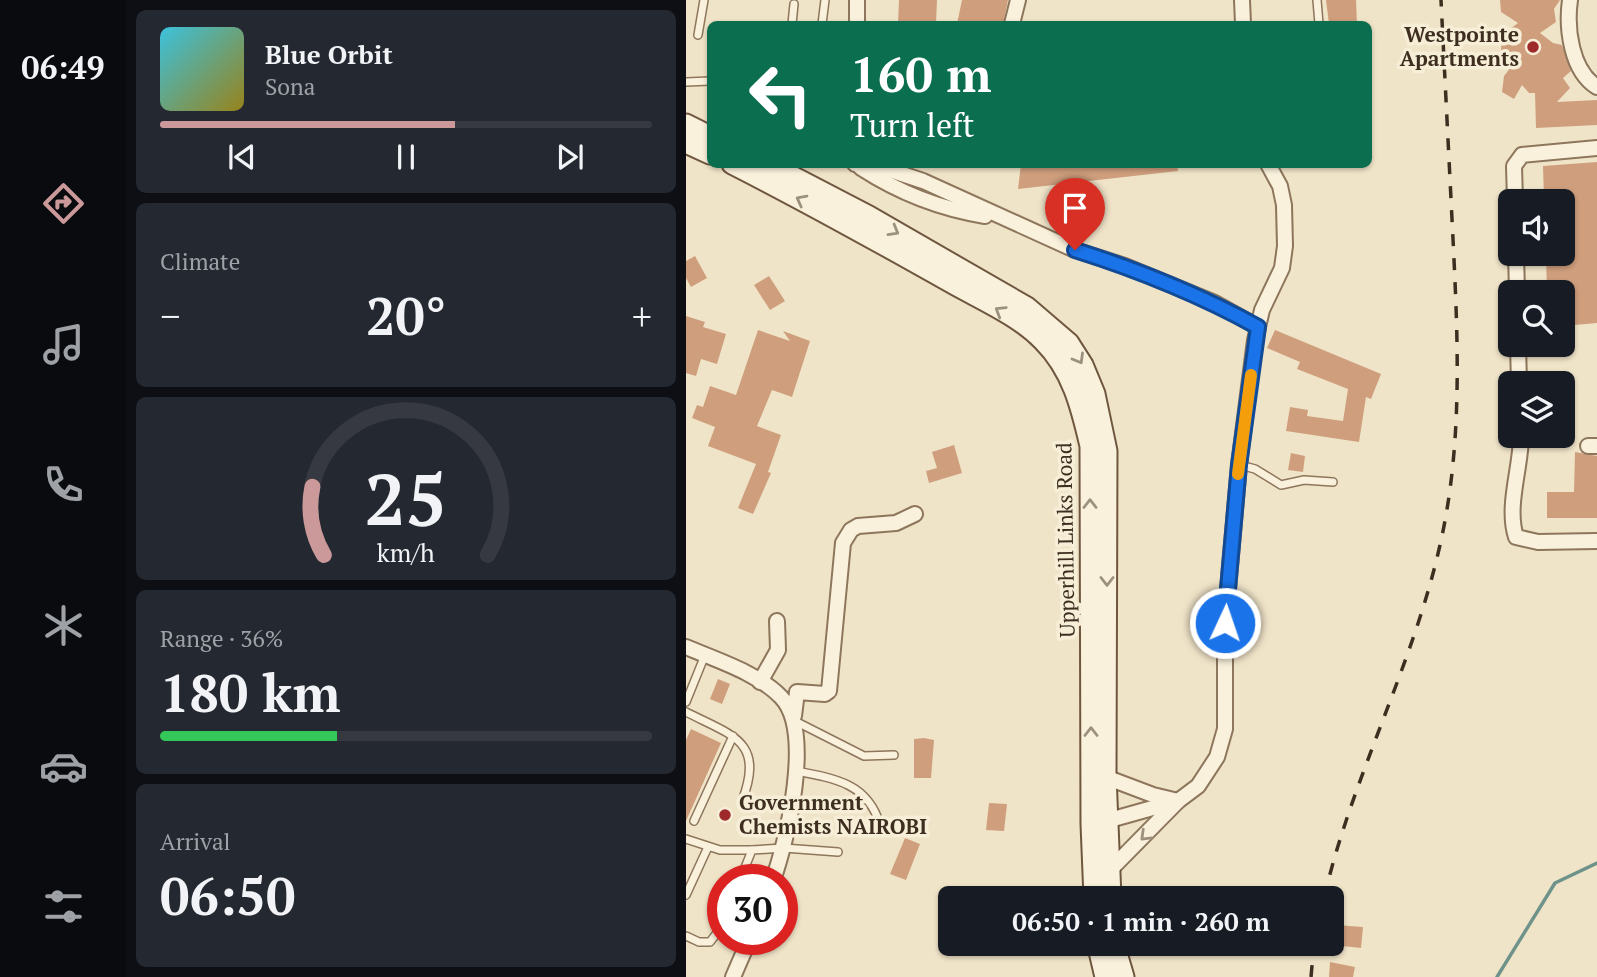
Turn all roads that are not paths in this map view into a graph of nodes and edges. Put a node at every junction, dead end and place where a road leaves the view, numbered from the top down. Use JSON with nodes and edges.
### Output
{"nodes":[{"id":1,"x":704,"y":0,"type":"edge"},
{"id":2,"x":825,"y":0,"type":"edge"},
{"id":3,"x":857,"y":0,"type":"edge"},
{"id":4,"x":1018,"y":0,"type":"edge"},
{"id":5,"x":1242,"y":0,"type":"edge"},
{"id":6,"x":1317,"y":0,"type":"edge"},
{"id":7,"x":1570,"y":0,"type":"edge"},
{"id":8,"x":794,"y":4,"type":"dead end"},
{"id":9,"x":792,"y":21,"type":"edge"},
{"id":10,"x":822,"y":21,"type":"edge"},
{"id":11,"x":857,"y":21,"type":"edge"},
{"id":12,"x":1013,"y":21,"type":"edge"},
{"id":13,"x":1243,"y":21,"type":"edge"},
{"id":14,"x":1320,"y":21,"type":"edge"},
{"id":15,"x":698,"y":35,"type":"dead end"},
{"id":16,"x":707,"y":81,"type":"edge"},
{"id":17,"x":686,"y":82,"type":"edge"},
{"id":18,"x":1597,"y":88,"type":"edge"},
{"id":19,"x":686,"y":123,"type":"edge"},
{"id":20,"x":707,"y":123,"type":"edge"},
{"id":21,"x":707,"y":134,"type":"edge"},
{"id":22,"x":686,"y":144,"type":"edge"},
{"id":23,"x":1597,"y":148,"type":"edge"},
{"id":24,"x":707,"y":153,"type":"edge"},
{"id":25,"x":740,"y":168,"type":"edge"},
{"id":26,"x":777,"y":168,"type":"edge"},
{"id":27,"x":877,"y":168,"type":"edge"},
{"id":28,"x":1270,"y":168,"type":"edge"},
{"id":29,"x":1515,"y":189,"type":"edge"},
{"id":30,"x":1258,"y":327,"type":"junction"},
{"id":31,"x":1521,"y":448,"type":"edge"},
{"id":32,"x":1239,"y":465,"type":"junction"},
{"id":33,"x":1333,"y":482,"type":"dead end"},
{"id":34,"x":915,"y":514,"type":"dead end"},
{"id":35,"x":1597,"y":541,"type":"edge"},
{"id":36,"x":777,"y":621,"type":"dead end"},
{"id":37,"x":686,"y":647,"type":"edge"},
{"id":38,"x":705,"y":655,"type":"junction"},
{"id":39,"x":760,"y":682,"type":"junction"},
{"id":40,"x":686,"y":702,"type":"edge"},
{"id":41,"x":686,"y":712,"type":"edge"},
{"id":42,"x":794,"y":721,"type":"junction"},
{"id":43,"x":733,"y":736,"type":"junction"},
{"id":44,"x":894,"y":755,"type":"dead end"},
{"id":45,"x":795,"y":771,"type":"junction"},
{"id":46,"x":1098,"y":774,"type":"junction"},
{"id":47,"x":1178,"y":800,"type":"junction"},
{"id":48,"x":742,"y":801,"type":"dead end"},
{"id":49,"x":694,"y":821,"type":"dead end"},
{"id":50,"x":1100,"y":823,"type":"junction"},
{"id":51,"x":880,"y":825,"type":"dead end"},
{"id":52,"x":686,"y":839,"type":"edge"},
{"id":53,"x":708,"y":847,"type":"junction"},
{"id":54,"x":784,"y":848,"type":"junction"},
{"id":55,"x":752,"y":850,"type":"junction"},
{"id":56,"x":838,"y":852,"type":"dead end"},
{"id":57,"x":746,"y":864,"type":"edge"},
{"id":58,"x":778,"y":864,"type":"edge"},
{"id":59,"x":1110,"y":870,"type":"junction"},
{"id":60,"x":1095,"y":886,"type":"edge"},
{"id":61,"x":1111,"y":886,"type":"edge"},
{"id":62,"x":686,"y":895,"type":"edge"},
{"id":63,"x":686,"y":936,"type":"edge"},
{"id":64,"x":707,"y":942,"type":"edge"},
{"id":65,"x":743,"y":955,"type":"edge"},
{"id":66,"x":1100,"y":956,"type":"edge"},
{"id":67,"x":1118,"y":956,"type":"edge"},
{"id":68,"x":733,"y":977,"type":"edge"},
{"id":69,"x":1105,"y":977,"type":"edge"},
{"id":70,"x":1124,"y":977,"type":"edge"}],
"edges":[{"from":1,"to":15,"type":"lane"},
{"from":2,"to":10,"type":"lane"},
{"from":3,"to":11,"type":"street"},
{"from":4,"to":12,"type":"street"},
{"from":5,"to":13,"type":"street"},
{"from":6,"to":14,"type":"lane"},
{"from":7,"to":18,"type":"street"},
{"from":8,"to":9,"type":"lane"},
{"from":16,"to":17,"type":"lane"},
{"from":19,"to":20,"type":"street"},
{"from":19,"to":21,"type":"street"},
{"from":22,"to":24,"type":"street"},
{"from":23,"to":29,"type":"street"},
{"from":46,"to":25,"type":"street","name":"Upperhill Links Road","one_way":true},
{"from":26,"to":46,"type":"street","name":"Upperhill Links Road","one_way":true},
{"from":27,"to":30,"type":"street"},
{"from":28,"to":30,"type":"street"},
{"from":30,"to":32,"type":"street"},
{"from":31,"to":35,"type":"street"},
{"from":32,"to":33,"type":"lane"},
{"from":32,"to":47,"type":"street"},
{"from":34,"to":42,"type":"street"},
{"from":36,"to":39,"type":"street"},
{"from":37,"to":38,"type":"street"},
{"from":38,"to":39,"type":"street"},
{"from":38,"to":40,"type":"lane"},
{"from":39,"to":42,"type":"street"},
{"from":41,"to":43,"type":"lane"},
{"from":42,"to":44,"type":"lane"},
{"from":42,"to":45,"type":"street"},
{"from":43,"to":48,"type":"lane"},
{"from":43,"to":49,"type":"lane"},
{"from":45,"to":51,"type":"lane"},
{"from":45,"to":54,"type":"street"},
{"from":46,"to":47,"type":"street"},
{"from":46,"to":50,"type":"street","name":"Upperhill Links Road"},
{"from":47,"to":50,"type":"street"},
{"from":47,"to":59,"type":"street","one_way":true},
{"from":50,"to":59,"type":"street","name":"Upperhill Links Road"},
{"from":50,"to":60,"type":"street","name":"Upperhill Links Road"},
{"from":52,"to":53,"type":"lane"},
{"from":53,"to":55,"type":"lane"},
{"from":53,"to":62,"type":"lane"},
{"from":54,"to":55,"type":"lane"},
{"from":54,"to":56,"type":"lane"},
{"from":54,"to":58,"type":"street"},
{"from":55,"to":57,"type":"lane"},
{"from":59,"to":61,"type":"street","name":"Upperhill Links Road"},
{"from":63,"to":64,"type":"lane"},
{"from":65,"to":68,"type":"street"},
{"from":66,"to":69,"type":"street"},
{"from":67,"to":70,"type":"street"}]}
